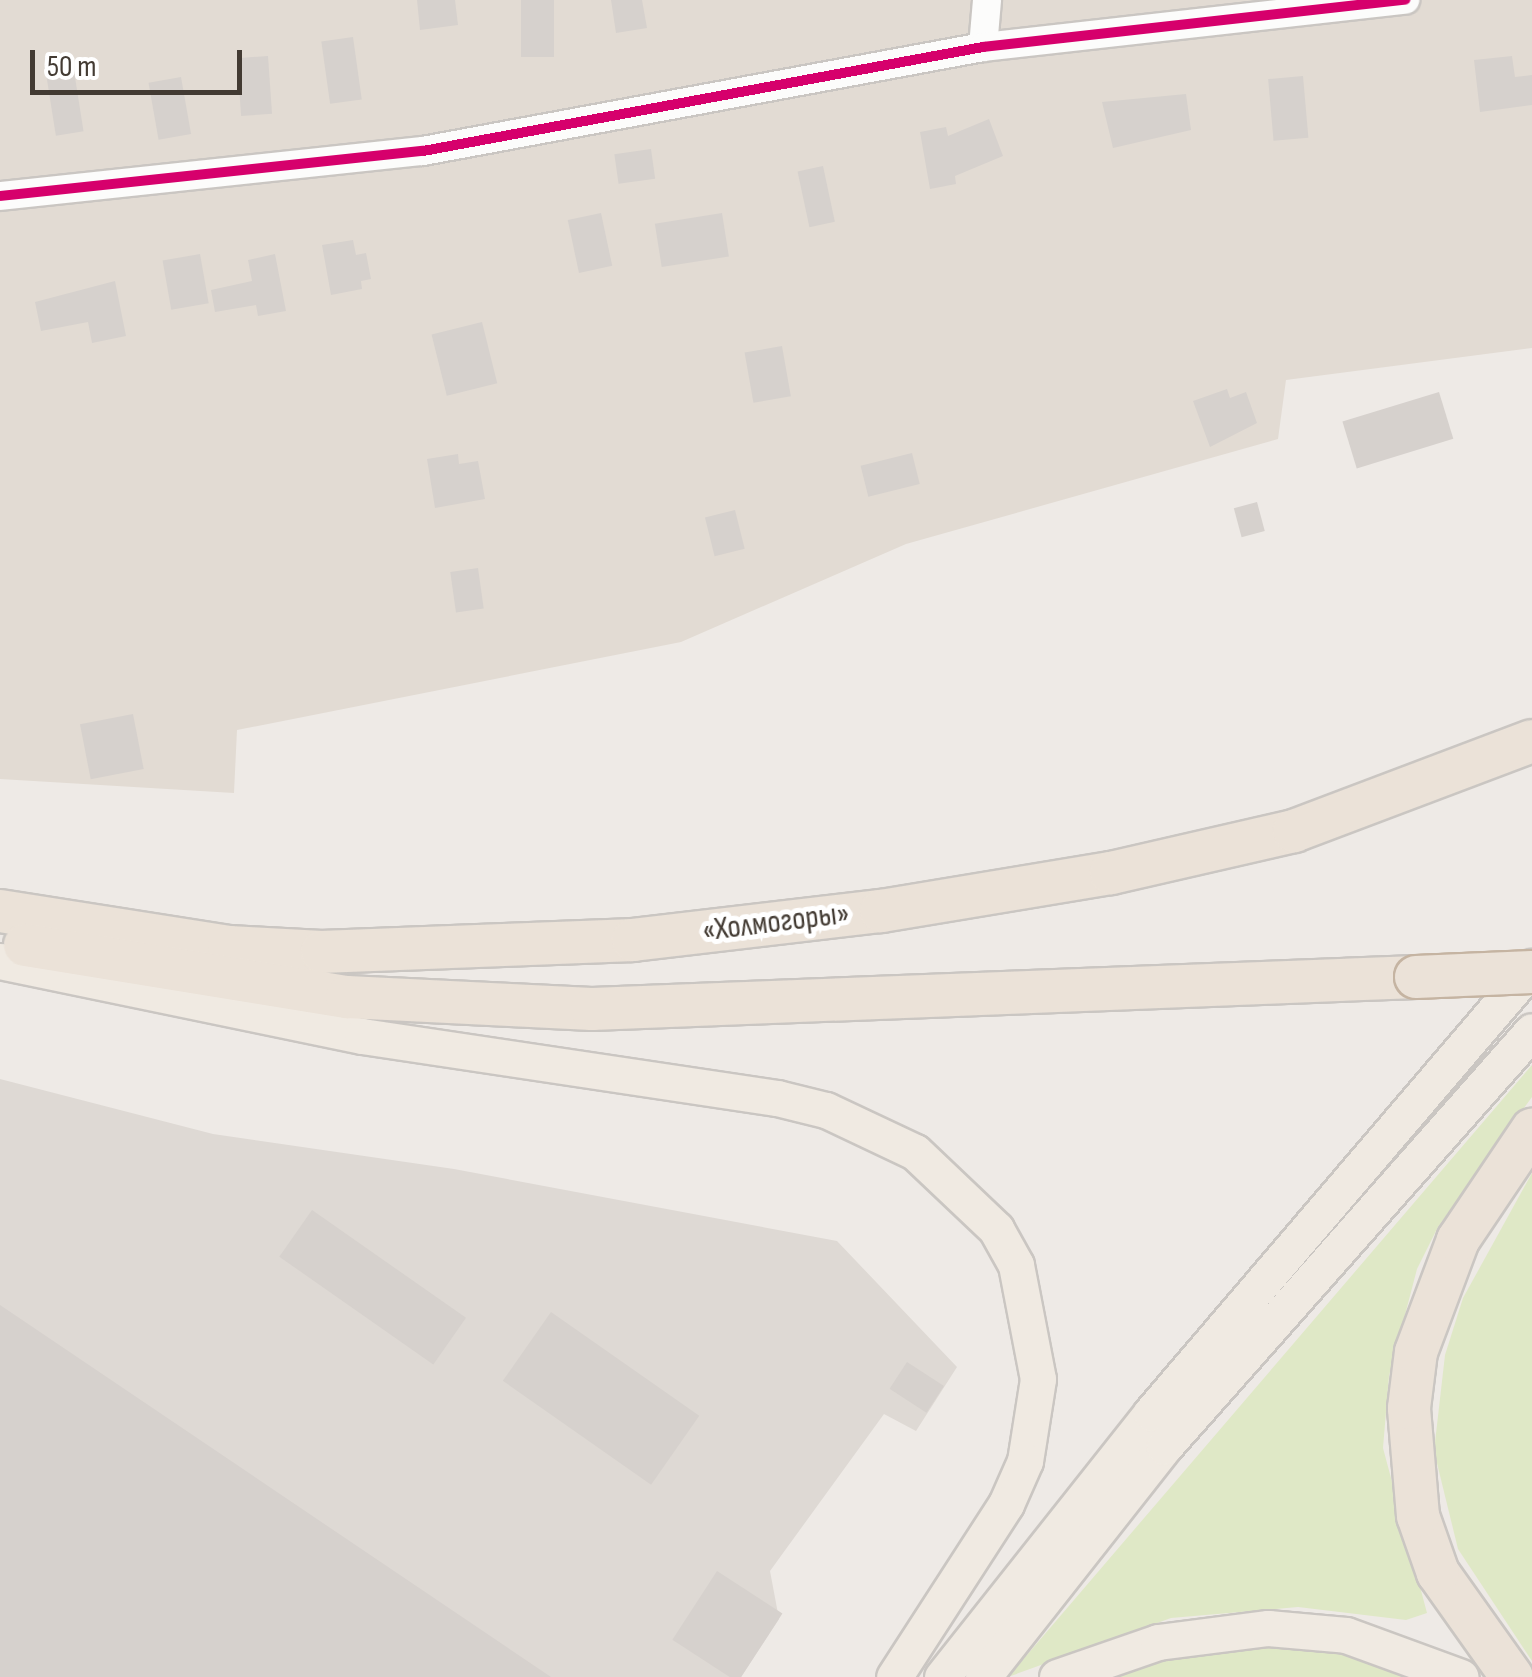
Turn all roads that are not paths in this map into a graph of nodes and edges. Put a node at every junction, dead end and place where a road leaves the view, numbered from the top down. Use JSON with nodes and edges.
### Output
{"nodes":[{"id":1,"x":987,"y":0,"type":"edge"},
{"id":2,"x":1405,"y":0,"type":"edge"},
{"id":3,"x":983,"y":46,"type":"junction"},
{"id":4,"x":0,"y":196,"type":"edge"},
{"id":5,"x":1532,"y":741,"type":"edge"},
{"id":6,"x":0,"y":911,"type":"edge"},
{"id":7,"x":0,"y":940,"type":"edge"},
{"id":8,"x":0,"y":962,"type":"edge"},
{"id":9,"x":1532,"y":969,"type":"edge"},
{"id":10,"x":1532,"y":1032,"type":"edge"},
{"id":11,"x":1532,"y":1130,"type":"edge"},
{"id":12,"x":894,"y":1677,"type":"edge"},
{"id":13,"x":942,"y":1677,"type":"edge"},
{"id":14,"x":983,"y":1677,"type":"edge"},
{"id":15,"x":1058,"y":1677,"type":"edge"},
{"id":16,"x":1461,"y":1677,"type":"edge"},
{"id":17,"x":1512,"y":1677,"type":"edge"}],
"edges":[{"from":1,"to":3,"type":"street"},
{"from":2,"to":3,"type":"street"},
{"from":3,"to":4,"type":"street"},
{"from":5,"to":6,"type":"highway","name":"«Холмогоры»"},
{"from":7,"to":9,"type":"highway","bridge":true},
{"from":8,"to":12,"type":"main road"},
{"from":9,"to":13,"type":"main road"},
{"from":10,"to":14,"type":"main road"},
{"from":11,"to":17,"type":"highway"},
{"from":15,"to":16,"type":"main road"}]}
